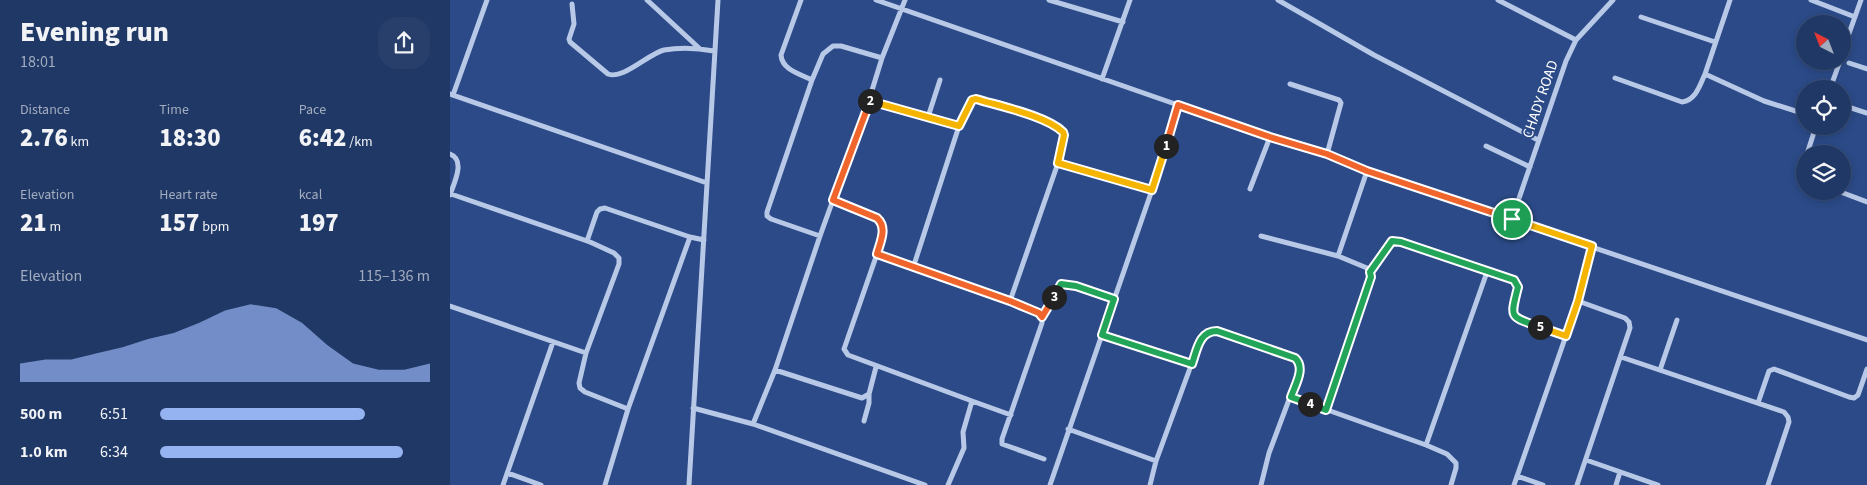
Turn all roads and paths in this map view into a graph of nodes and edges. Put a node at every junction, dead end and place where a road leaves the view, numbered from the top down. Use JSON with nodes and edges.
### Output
{"nodes":[{"id":1,"x":487,"y":0,"type":"edge"},
{"id":2,"x":647,"y":0,"type":"edge"},
{"id":3,"x":718,"y":0,"type":"edge"},
{"id":4,"x":800,"y":0,"type":"edge"},
{"id":5,"x":876,"y":0,"type":"edge"},
{"id":6,"x":905,"y":0,"type":"edge"},
{"id":7,"x":1049,"y":0,"type":"edge"},
{"id":8,"x":1130,"y":0,"type":"edge"},
{"id":9,"x":1278,"y":0,"type":"edge"},
{"id":10,"x":1498,"y":0,"type":"edge"},
{"id":11,"x":1614,"y":0,"type":"edge"},
{"id":12,"x":1730,"y":0,"type":"edge"},
{"id":13,"x":1811,"y":0,"type":"edge"},
{"id":14,"x":1862,"y":0,"type":"edge"},
{"id":15,"x":572,"y":4,"type":"dead end"},
{"id":16,"x":901,"y":8,"type":"junction"},
{"id":17,"x":1641,"y":16,"type":"dead end"},
{"id":18,"x":1856,"y":17,"type":"junction"},
{"id":19,"x":1122,"y":22,"type":"junction"},
{"id":20,"x":1851,"y":30,"type":"edge"},
{"id":21,"x":1576,"y":40,"type":"junction"},
{"id":22,"x":1715,"y":42,"type":"junction"},
{"id":23,"x":699,"y":48,"type":"junction"},
{"id":24,"x":714,"y":51,"type":"junction"},
{"id":25,"x":882,"y":58,"type":"junction"},
{"id":26,"x":1851,"y":64,"type":"edge"},
{"id":27,"x":1867,"y":69,"type":"edge"},
{"id":28,"x":1705,"y":74,"type":"junction"},
{"id":29,"x":1615,"y":78,"type":"dead end"},
{"id":30,"x":1102,"y":79,"type":"junction"},
{"id":31,"x":812,"y":80,"type":"junction"},
{"id":32,"x":940,"y":80,"type":"dead end"},
{"id":33,"x":1290,"y":84,"type":"dead end"},
{"id":34,"x":451,"y":94,"type":"edge"},
{"id":35,"x":869,"y":100,"type":"junction"},
{"id":36,"x":1178,"y":105,"type":"junction"},
{"id":37,"x":1851,"y":108,"type":"edge"},
{"id":38,"x":1796,"y":111,"type":"edge"},
{"id":39,"x":1867,"y":113,"type":"edge"},
{"id":40,"x":928,"y":117,"type":"junction"},
{"id":41,"x":959,"y":126,"type":"junction"},
{"id":42,"x":1270,"y":137,"type":"junction"},
{"id":43,"x":1538,"y":140,"type":"junction"},
{"id":44,"x":1486,"y":146,"type":"dead end"},
{"id":45,"x":450,"y":154,"type":"edge"},
{"id":46,"x":1327,"y":154,"type":"junction"},
{"id":47,"x":1058,"y":163,"type":"junction"},
{"id":48,"x":1530,"y":167,"type":"junction"},
{"id":49,"x":1367,"y":171,"type":"junction"},
{"id":50,"x":707,"y":183,"type":"junction"},
{"id":51,"x":1250,"y":189,"type":"dead end"},
{"id":52,"x":1152,"y":190,"type":"junction"},
{"id":53,"x":450,"y":195,"type":"edge"},
{"id":54,"x":1851,"y":196,"type":"edge"},
{"id":55,"x":833,"y":200,"type":"junction"},
{"id":56,"x":1867,"y":202,"type":"edge"},
{"id":57,"x":1512,"y":219,"type":"junction"},
{"id":58,"x":820,"y":236,"type":"junction"},
{"id":59,"x":1261,"y":236,"type":"dead end"},
{"id":60,"x":690,"y":237,"type":"junction"},
{"id":61,"x":704,"y":240,"type":"junction"},
{"id":62,"x":587,"y":241,"type":"junction"},
{"id":63,"x":1592,"y":246,"type":"junction"},
{"id":64,"x":877,"y":254,"type":"junction"},
{"id":65,"x":1338,"y":256,"type":"junction"},
{"id":66,"x":913,"y":268,"type":"junction"},
{"id":67,"x":1370,"y":272,"type":"junction"},
{"id":68,"x":1487,"y":272,"type":"junction"},
{"id":69,"x":1114,"y":299,"type":"junction"},
{"id":70,"x":1010,"y":301,"type":"junction"},
{"id":71,"x":1578,"y":301,"type":"junction"},
{"id":72,"x":450,"y":308,"type":"edge"},
{"id":73,"x":1042,"y":317,"type":"junction"},
{"id":74,"x":1677,"y":320,"type":"dead end"},
{"id":75,"x":1102,"y":335,"type":"junction"},
{"id":76,"x":1566,"y":336,"type":"junction"},
{"id":77,"x":1867,"y":340,"type":"edge"},
{"id":78,"x":552,"y":342,"type":"junction"},
{"id":79,"x":586,"y":353,"type":"junction"},
{"id":80,"x":1621,"y":357,"type":"junction"},
{"id":81,"x":1192,"y":364,"type":"junction"},
{"id":82,"x":876,"y":367,"type":"junction"},
{"id":83,"x":1867,"y":369,"type":"edge"},
{"id":84,"x":775,"y":370,"type":"junction"},
{"id":85,"x":1660,"y":370,"type":"junction"},
{"id":86,"x":869,"y":394,"type":"junction"},
{"id":87,"x":1291,"y":397,"type":"junction"},
{"id":88,"x":972,"y":401,"type":"junction"},
{"id":89,"x":1758,"y":403,"type":"junction"},
{"id":90,"x":693,"y":408,"type":"junction"},
{"id":91,"x":628,"y":409,"type":"junction"},
{"id":92,"x":1326,"y":410,"type":"junction"},
{"id":93,"x":1011,"y":414,"type":"junction"},
{"id":94,"x":864,"y":421,"type":"dead end"},
{"id":95,"x":753,"y":424,"type":"junction"},
{"id":96,"x":1068,"y":429,"type":"junction"},
{"id":97,"x":1426,"y":445,"type":"junction"},
{"id":98,"x":1044,"y":459,"type":"dead end"},
{"id":99,"x":1586,"y":460,"type":"junction"},
{"id":100,"x":1156,"y":461,"type":"junction"},
{"id":101,"x":1620,"y":472,"type":"junction"},
{"id":102,"x":508,"y":473,"type":"junction"},
{"id":103,"x":1517,"y":476,"type":"junction"},
{"id":104,"x":504,"y":485,"type":"edge"},
{"id":105,"x":541,"y":485,"type":"edge"},
{"id":106,"x":605,"y":485,"type":"edge"},
{"id":107,"x":689,"y":485,"type":"edge"},
{"id":108,"x":925,"y":485,"type":"edge"},
{"id":109,"x":948,"y":485,"type":"edge"},
{"id":110,"x":1050,"y":485,"type":"edge"},
{"id":111,"x":1150,"y":485,"type":"edge"},
{"id":112,"x":1261,"y":485,"type":"edge"},
{"id":113,"x":1451,"y":485,"type":"edge"},
{"id":114,"x":1514,"y":485,"type":"edge"},
{"id":115,"x":1543,"y":485,"type":"edge"},
{"id":116,"x":1577,"y":485,"type":"edge"},
{"id":117,"x":1616,"y":485,"type":"edge"},
{"id":118,"x":1658,"y":485,"type":"edge"},
{"id":119,"x":1768,"y":485,"type":"edge"}],
"edges":[{"from":1,"to":34,"type":"street"},
{"from":2,"to":23,"type":"street"},
{"from":3,"to":24,"type":"street"},
{"from":4,"to":31,"type":"street"},
{"from":5,"to":16,"type":"street"},
{"from":6,"to":16,"type":"street"},
{"from":7,"to":19,"type":"street"},
{"from":8,"to":19,"type":"street"},
{"from":9,"to":43,"type":"street"},
{"from":10,"to":21,"type":"street"},
{"from":11,"to":21,"type":"street","name":"CHADY ROAD"},
{"from":12,"to":22,"type":"street"},
{"from":13,"to":18,"type":"street"},
{"from":14,"to":18,"type":"street"},
{"from":15,"to":23,"type":"street"},
{"from":16,"to":25,"type":"street"},
{"from":16,"to":30,"type":"street"},
{"from":17,"to":22,"type":"street"},
{"from":18,"to":20,"type":"street"},
{"from":19,"to":30,"type":"street"},
{"from":21,"to":43,"type":"street","name":"CHADY ROAD"},
{"from":22,"to":28,"type":"street"},
{"from":23,"to":24,"type":"street"},
{"from":24,"to":50,"type":"street"},
{"from":25,"to":31,"type":"street"},
{"from":25,"to":35,"type":"street"},
{"from":26,"to":27,"type":"street"},
{"from":28,"to":29,"type":"street"},
{"from":28,"to":38,"type":"street"},
{"from":30,"to":36,"type":"street"},
{"from":31,"to":58,"type":"street"},
{"from":32,"to":40,"type":"street"},
{"from":33,"to":46,"type":"street"},
{"from":34,"to":50,"type":"street"},
{"from":35,"to":40,"type":"street"},
{"from":35,"to":55,"type":"street"},
{"from":36,"to":42,"type":"street"},
{"from":36,"to":52,"type":"street"},
{"from":37,"to":39,"type":"street"},
{"from":40,"to":41,"type":"street"},
{"from":41,"to":47,"type":"street"},
{"from":41,"to":66,"type":"street"},
{"from":42,"to":46,"type":"street"},
{"from":42,"to":51,"type":"street"},
{"from":43,"to":48,"type":"street","name":"CHADY ROAD"},
{"from":44,"to":48,"type":"street"},
{"from":45,"to":53,"type":"street"},
{"from":46,"to":49,"type":"street"},
{"from":47,"to":52,"type":"street"},
{"from":47,"to":70,"type":"street"},
{"from":48,"to":57,"type":"street","name":"CHADY ROAD"},
{"from":49,"to":57,"type":"street"},
{"from":49,"to":65,"type":"street"},
{"from":50,"to":61,"type":"street"},
{"from":52,"to":69,"type":"street"},
{"from":53,"to":62,"type":"street"},
{"from":54,"to":56,"type":"street"},
{"from":55,"to":58,"type":"street"},
{"from":55,"to":64,"type":"street"},
{"from":57,"to":63,"type":"street"},
{"from":58,"to":84,"type":"street"},
{"from":59,"to":65,"type":"street"},
{"from":60,"to":61,"type":"street"},
{"from":60,"to":62,"type":"street"},
{"from":60,"to":91,"type":"street"},
{"from":61,"to":90,"type":"street"},
{"from":62,"to":79,"type":"street"},
{"from":63,"to":71,"type":"street"},
{"from":63,"to":77,"type":"street"},
{"from":64,"to":66,"type":"street"},
{"from":64,"to":82,"type":"street"},
{"from":65,"to":67,"type":"street"},
{"from":66,"to":70,"type":"street"},
{"from":67,"to":68,"type":"street"},
{"from":67,"to":92,"type":"street"},
{"from":68,"to":76,"type":"street"},
{"from":68,"to":97,"type":"street"},
{"from":69,"to":73,"type":"street"},
{"from":69,"to":75,"type":"street"},
{"from":70,"to":73,"type":"street"},
{"from":71,"to":76,"type":"street"},
{"from":71,"to":80,"type":"street"},
{"from":72,"to":78,"type":"street"},
{"from":73,"to":93,"type":"street"},
{"from":74,"to":85,"type":"street"},
{"from":75,"to":81,"type":"street"},
{"from":75,"to":96,"type":"street"},
{"from":76,"to":103,"type":"street"},
{"from":78,"to":79,"type":"street"},
{"from":78,"to":102,"type":"street"},
{"from":79,"to":91,"type":"street"},
{"from":80,"to":85,"type":"street"},
{"from":80,"to":99,"type":"street"},
{"from":81,"to":87,"type":"street"},
{"from":81,"to":100,"type":"street"},
{"from":82,"to":86,"type":"street"},
{"from":82,"to":88,"type":"street"},
{"from":83,"to":89,"type":"street"},
{"from":84,"to":86,"type":"street"},
{"from":84,"to":95,"type":"street"},
{"from":85,"to":89,"type":"street"},
{"from":86,"to":94,"type":"street"},
{"from":87,"to":92,"type":"street"},
{"from":87,"to":112,"type":"street"},
{"from":88,"to":93,"type":"street"},
{"from":88,"to":109,"type":"street"},
{"from":89,"to":119,"type":"street"},
{"from":90,"to":95,"type":"street"},
{"from":90,"to":107,"type":"street"},
{"from":91,"to":106,"type":"street"},
{"from":92,"to":97,"type":"street"},
{"from":93,"to":98,"type":"street"},
{"from":95,"to":108,"type":"street"},
{"from":96,"to":100,"type":"street"},
{"from":96,"to":110,"type":"street"},
{"from":97,"to":113,"type":"street"},
{"from":99,"to":101,"type":"street"},
{"from":99,"to":116,"type":"street"},
{"from":100,"to":111,"type":"street"},
{"from":101,"to":117,"type":"street"},
{"from":101,"to":118,"type":"street"},
{"from":102,"to":104,"type":"street"},
{"from":102,"to":105,"type":"street"},
{"from":103,"to":114,"type":"street"},
{"from":103,"to":115,"type":"street"}]}
